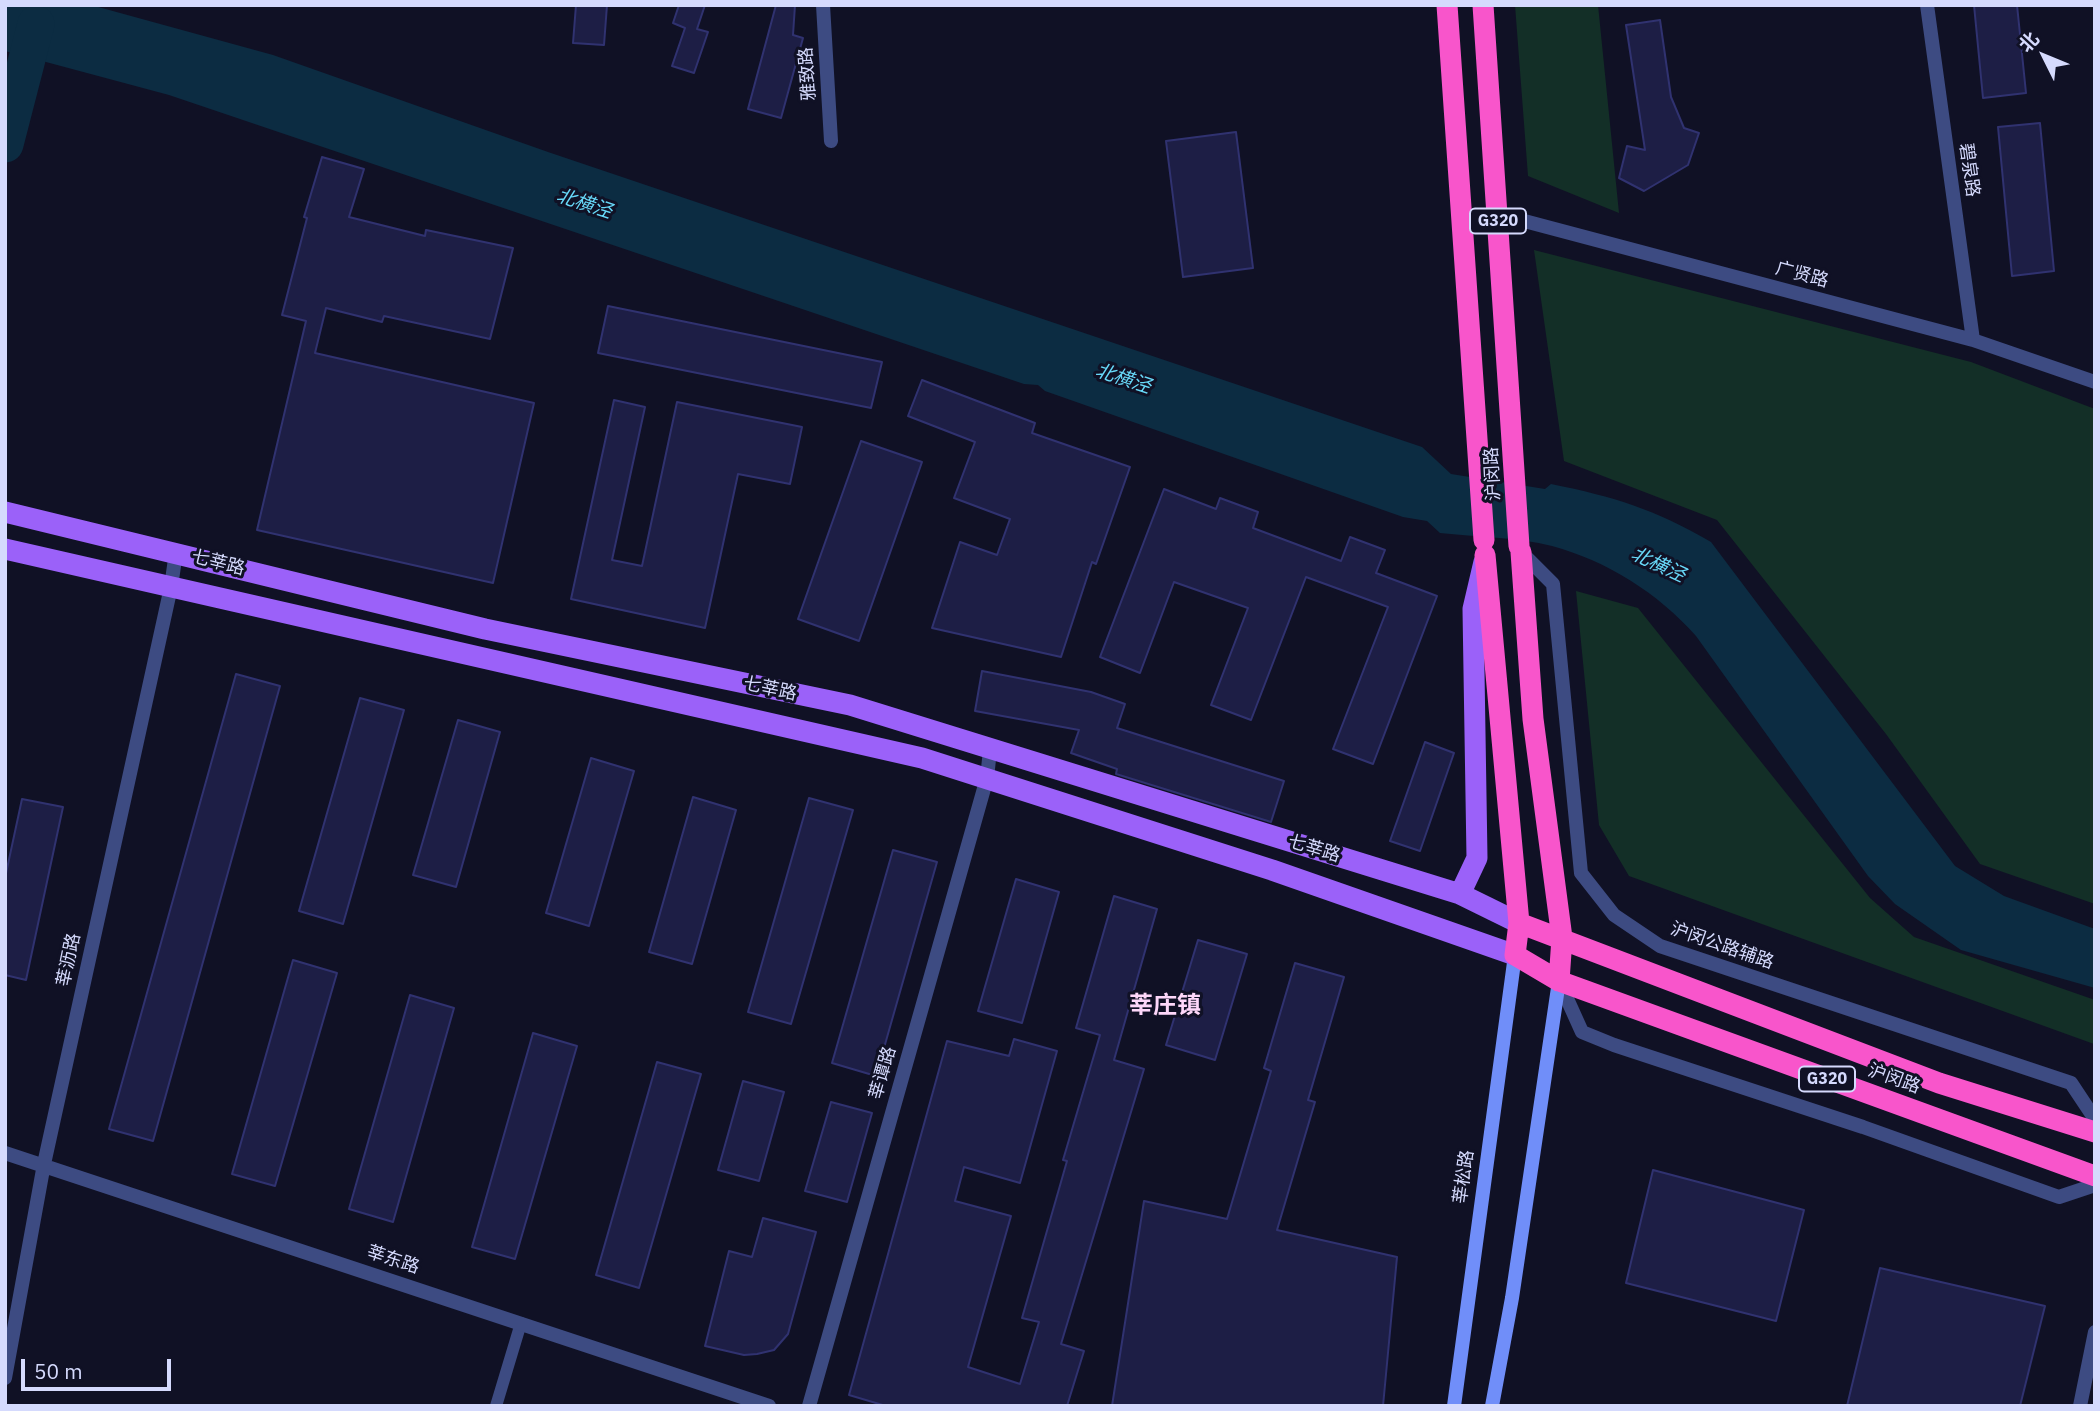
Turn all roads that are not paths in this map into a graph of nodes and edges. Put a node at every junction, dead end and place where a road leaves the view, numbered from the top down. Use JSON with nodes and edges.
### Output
{"nodes":[{"id":1,"x":823,"y":5,"type":"edge"},
{"id":2,"x":1447,"y":5,"type":"edge"},
{"id":3,"x":1483,"y":5,"type":"edge"},
{"id":4,"x":1927,"y":5,"type":"edge"},
{"id":5,"x":831,"y":141,"type":"dead end"},
{"id":6,"x":1498,"y":214,"type":"junction"},
{"id":7,"x":1973,"y":340,"type":"junction"},
{"id":8,"x":2095,"y":382,"type":"edge"},
{"id":9,"x":5,"y":512,"type":"edge"},
{"id":10,"x":1485,"y":548,"type":"junction"},
{"id":11,"x":5,"y":549,"type":"edge"},
{"id":12,"x":1520,"y":549,"type":"junction"},
{"id":13,"x":176,"y":552,"type":"junction"},
{"id":14,"x":172,"y":587,"type":"junction"},
{"id":15,"x":990,"y":750,"type":"junction"},
{"id":16,"x":987,"y":778,"type":"junction"},
{"id":17,"x":1460,"y":894,"type":"junction"},
{"id":18,"x":1519,"y":923,"type":"junction"},
{"id":19,"x":1562,"y":939,"type":"junction"},
{"id":20,"x":1515,"y":955,"type":"junction"},
{"id":21,"x":1559,"y":981,"type":"junction"},
{"id":22,"x":2095,"y":1119,"type":"edge"},
{"id":23,"x":2095,"y":1132,"type":"edge"},
{"id":24,"x":5,"y":1153,"type":"edge"},
{"id":25,"x":44,"y":1164,"type":"junction"},
{"id":26,"x":2095,"y":1177,"type":"edge"},
{"id":27,"x":2095,"y":1185,"type":"edge"},
{"id":28,"x":521,"y":1323,"type":"junction"},
{"id":29,"x":2095,"y":1332,"type":"edge"},
{"id":30,"x":5,"y":1378,"type":"edge"},
{"id":31,"x":496,"y":1406,"type":"edge"},
{"id":32,"x":769,"y":1406,"type":"edge"},
{"id":33,"x":809,"y":1406,"type":"edge"},
{"id":34,"x":1454,"y":1406,"type":"edge"},
{"id":35,"x":1492,"y":1406,"type":"edge"},
{"id":36,"x":2080,"y":1406,"type":"edge"}],
"edges":[{"from":1,"to":5,"type":"street","name":"雅致路"},
{"from":2,"to":10,"type":"highway","name":"沪闵路","number":"G320"},
{"from":3,"to":6,"type":"highway","name":"沪闵路","number":"G320"},
{"from":4,"to":7,"type":"street","name":"碧泉路"},
{"from":6,"to":7,"type":"street","name":"广贤路"},
{"from":6,"to":12,"type":"highway","name":"沪闵路","number":"G320"},
{"from":7,"to":8,"type":"street","name":"广贤路"},
{"from":9,"to":13,"type":"main road","name":"七莘路"},
{"from":10,"to":17,"type":"main road"},
{"from":10,"to":18,"type":"highway","name":"沪闵路","number":"G320"},
{"from":11,"to":14,"type":"main road","name":"七莘路"},
{"from":12,"to":19,"type":"highway","name":"沪闵路","number":"G320"},
{"from":12,"to":22,"type":"street","name":"沪闵公路辅路"},
{"from":13,"to":14,"type":"street","name":"莘沥路"},
{"from":13,"to":15,"type":"main road","name":"七莘路"},
{"from":14,"to":16,"type":"main road","name":"七莘路"},
{"from":14,"to":25,"type":"street","name":"莘沥路"},
{"from":15,"to":16,"type":"street","name":"莘谭路"},
{"from":15,"to":17,"type":"main road","name":"七莘路"},
{"from":16,"to":20,"type":"main road","name":"七莘路"},
{"from":16,"to":33,"type":"street","name":"莘谭路"},
{"from":17,"to":18,"type":"main road","name":"七莘路"},
{"from":18,"to":19,"type":"highway","name":"沪闵路","number":"G320"},
{"from":18,"to":20,"type":"highway","name":"沪闵路","number":"G320"},
{"from":19,"to":21,"type":"highway","name":"沪闵路","number":"G320"},
{"from":19,"to":23,"type":"highway","name":"沪闵路","number":"G320"},
{"from":20,"to":21,"type":"highway","name":"沪闵路","number":"G320"},
{"from":20,"to":34,"type":"main road","name":"莘松路"},
{"from":21,"to":26,"type":"highway","name":"沪闵路","number":"G320"},
{"from":21,"to":27,"type":"street"},
{"from":21,"to":35,"type":"main road"},
{"from":24,"to":25,"type":"street","name":"莘东路"},
{"from":25,"to":28,"type":"street","name":"莘东路"},
{"from":25,"to":30,"type":"street","name":"莘沥路"},
{"from":28,"to":31,"type":"lane"},
{"from":28,"to":32,"type":"street","name":"莘东路"},
{"from":29,"to":36,"type":"street"}]}
